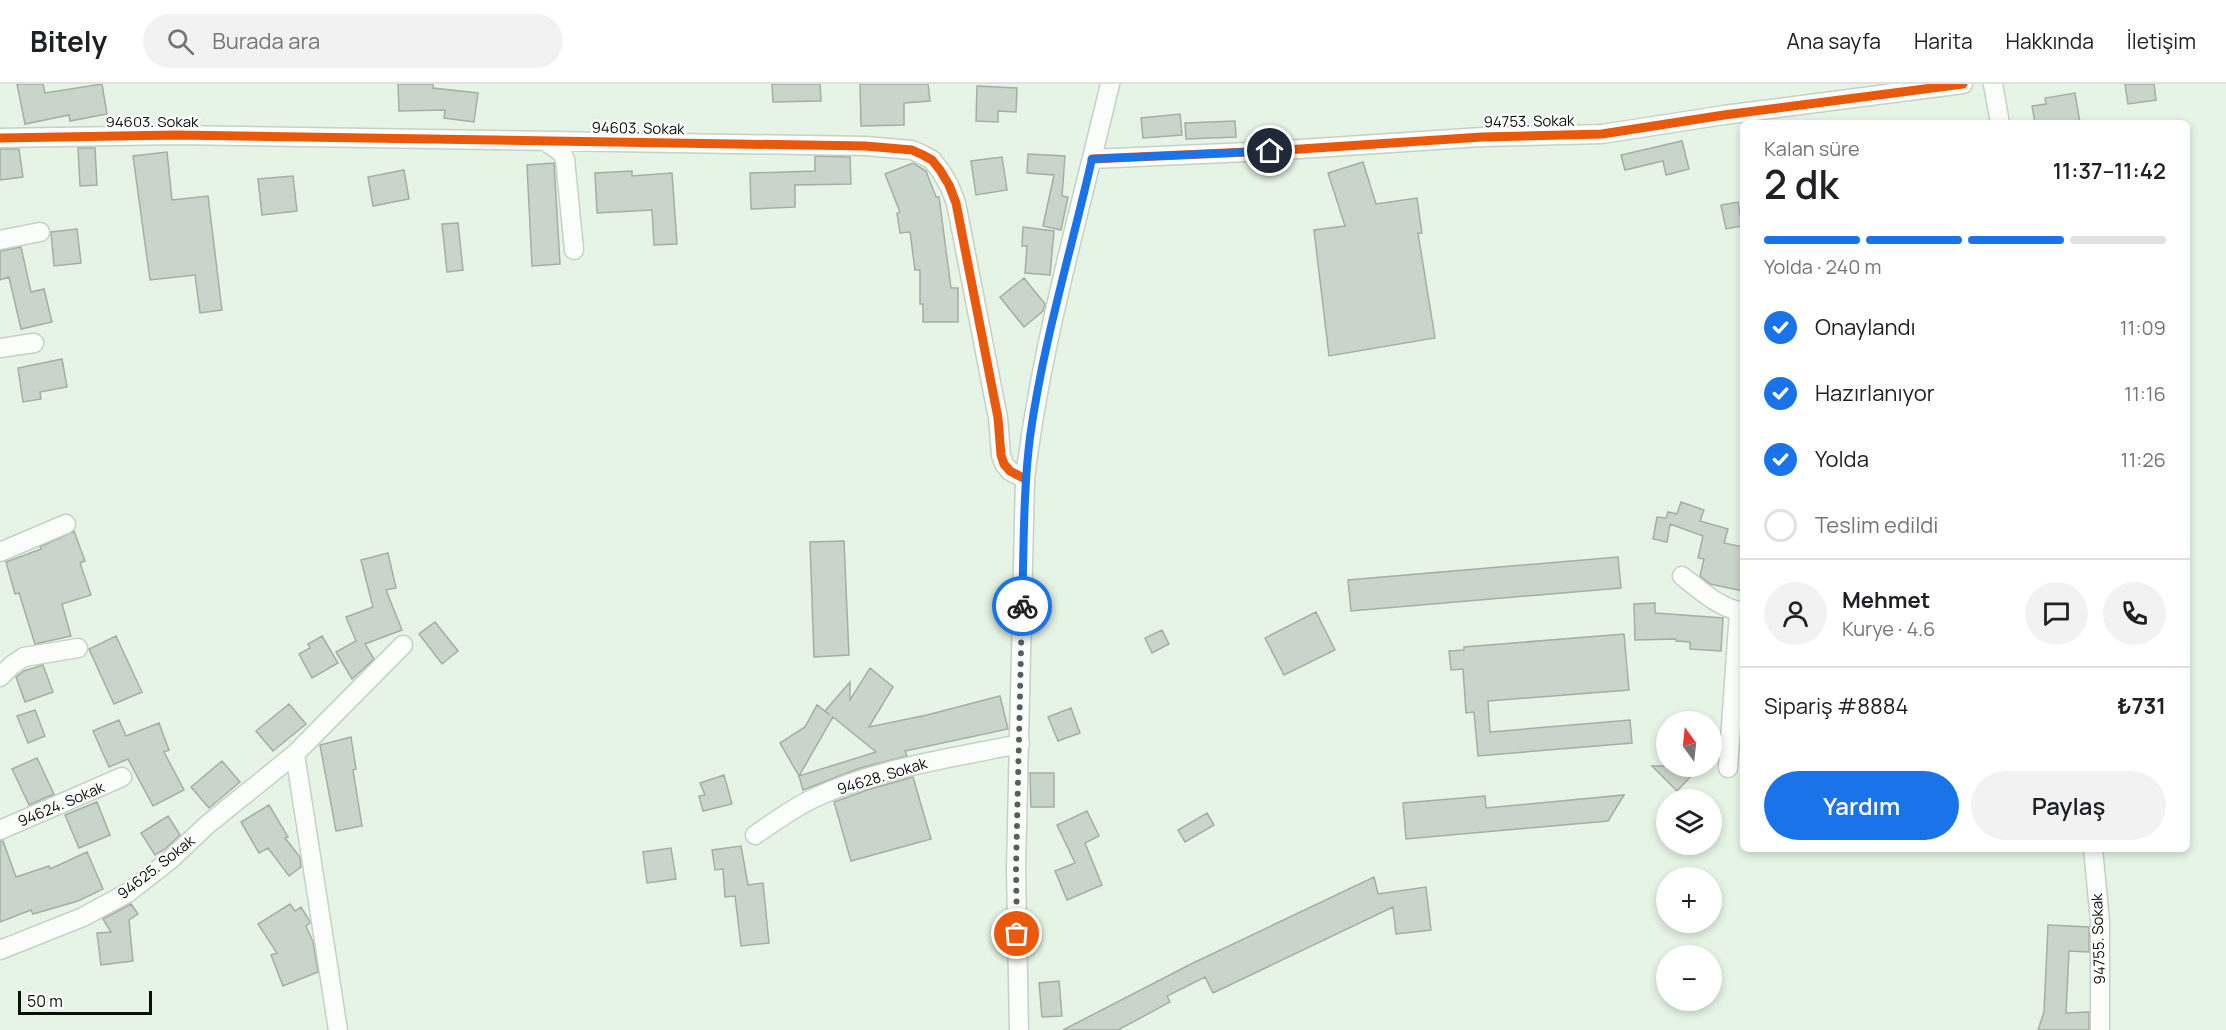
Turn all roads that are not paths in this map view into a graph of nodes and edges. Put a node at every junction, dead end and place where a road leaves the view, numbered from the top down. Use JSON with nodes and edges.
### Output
{"nodes":[{"id":1,"x":1110,"y":84,"type":"edge"},
{"id":2,"x":1963,"y":84,"type":"edge"},
{"id":3,"x":1993,"y":84,"type":"edge"},
{"id":4,"x":1999,"y":120,"type":"edge"},
{"id":5,"x":0,"y":138,"type":"edge"},
{"id":6,"x":545,"y":141,"type":"junction"},
{"id":7,"x":1092,"y":159,"type":"junction"},
{"id":8,"x":40,"y":232,"type":"dead end"},
{"id":9,"x":0,"y":240,"type":"edge"},
{"id":10,"x":574,"y":250,"type":"dead end"},
{"id":11,"x":34,"y":343,"type":"dead end"},
{"id":12,"x":0,"y":348,"type":"edge"},
{"id":13,"x":1025,"y":479,"type":"junction"},
{"id":14,"x":66,"y":524,"type":"dead end"},
{"id":15,"x":0,"y":552,"type":"edge"},
{"id":16,"x":1682,"y":576,"type":"dead end"},
{"id":17,"x":1740,"y":612,"type":"edge"},
{"id":18,"x":1740,"y":624,"type":"edge"},
{"id":19,"x":403,"y":645,"type":"dead end"},
{"id":20,"x":78,"y":648,"type":"dead end"},
{"id":21,"x":0,"y":677,"type":"edge"},
{"id":22,"x":1020,"y":744,"type":"junction"},
{"id":23,"x":295,"y":754,"type":"junction"},
{"id":24,"x":1728,"y":768,"type":"dead end"},
{"id":25,"x":122,"y":777,"type":"dead end"},
{"id":26,"x":0,"y":830,"type":"edge"},
{"id":27,"x":755,"y":835,"type":"dead end"},
{"id":28,"x":2093,"y":852,"type":"edge"},
{"id":29,"x":0,"y":950,"type":"edge"},
{"id":30,"x":338,"y":1030,"type":"edge"},
{"id":31,"x":1019,"y":1030,"type":"edge"},
{"id":32,"x":2100,"y":1030,"type":"edge"}],
"edges":[{"from":1,"to":7,"type":"street"},
{"from":2,"to":7,"type":"street","name":"94753. Sokak"},
{"from":3,"to":4,"type":"street"},
{"from":5,"to":6,"type":"street","name":"94603. Sokak"},
{"from":6,"to":10,"type":"street"},
{"from":6,"to":13,"type":"street","name":"94603. Sokak"},
{"from":7,"to":13,"type":"street"},
{"from":8,"to":9,"type":"street"},
{"from":11,"to":12,"type":"street"},
{"from":13,"to":22,"type":"street"},
{"from":14,"to":15,"type":"street"},
{"from":16,"to":17,"type":"street"},
{"from":18,"to":24,"type":"street"},
{"from":19,"to":23,"type":"street","name":"94625. Sokak"},
{"from":20,"to":21,"type":"street"},
{"from":22,"to":27,"type":"street","name":"94628. Sokak"},
{"from":22,"to":31,"type":"street"},
{"from":23,"to":29,"type":"street","name":"94625. Sokak"},
{"from":23,"to":30,"type":"street"},
{"from":25,"to":26,"type":"street","name":"94624. Sokak"},
{"from":28,"to":32,"type":"street","name":"94755. Sokak"}]}
